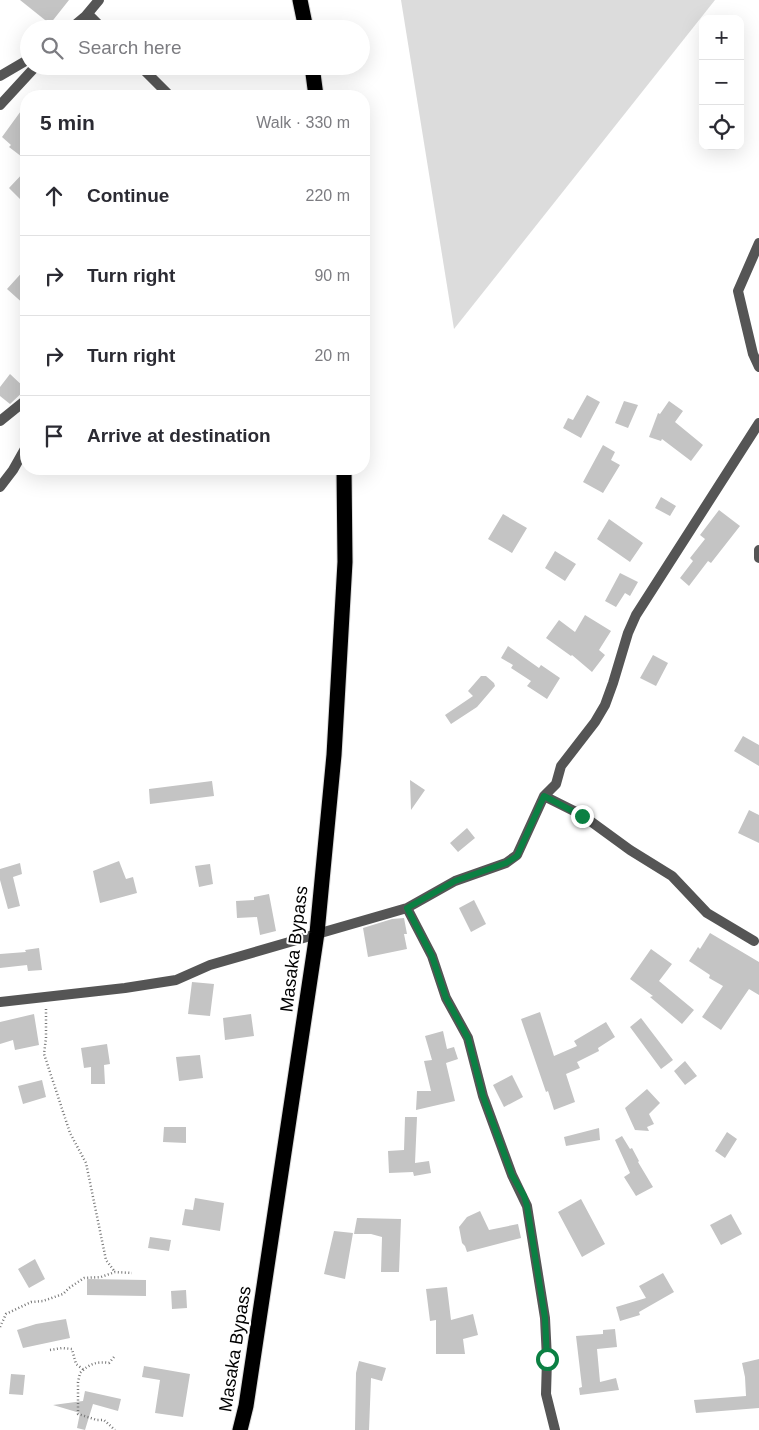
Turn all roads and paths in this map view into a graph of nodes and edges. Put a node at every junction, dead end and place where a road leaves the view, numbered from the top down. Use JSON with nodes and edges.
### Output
{"nodes":[{"id":1,"x":100,"y":0,"type":"edge"},
{"id":2,"x":300,"y":0,"type":"edge"},
{"id":3,"x":88,"y":14,"type":"junction"},
{"id":4,"x":81,"y":20,"type":"edge"},
{"id":5,"x":82,"y":20,"type":"edge"},
{"id":6,"x":94,"y":20,"type":"edge"},
{"id":7,"x":304,"y":20,"type":"edge"},
{"id":8,"x":20,"y":64,"type":"edge"},
{"id":9,"x":28,"y":75,"type":"edge"},
{"id":10,"x":149,"y":75,"type":"edge"},
{"id":11,"x":313,"y":75,"type":"edge"},
{"id":12,"x":0,"y":76,"type":"edge"},
{"id":13,"x":164,"y":90,"type":"edge"},
{"id":14,"x":315,"y":90,"type":"edge"},
{"id":15,"x":0,"y":105,"type":"edge"},
{"id":16,"x":759,"y":243,"type":"edge"},
{"id":17,"x":759,"y":367,"type":"edge"},
{"id":18,"x":20,"y":405,"type":"edge"},
{"id":19,"x":0,"y":420,"type":"edge"},
{"id":20,"x":759,"y":423,"type":"edge"},
{"id":21,"x":20,"y":458,"type":"edge"},
{"id":22,"x":344,"y":475,"type":"edge"},
{"id":23,"x":0,"y":487,"type":"edge"},
{"id":24,"x":759,"y":550,"type":"edge"},
{"id":25,"x":759,"y":558,"type":"edge"},
{"id":26,"x":544,"y":796,"type":"junction"},
{"id":27,"x":407,"y":908,"type":"junction"},
{"id":28,"x":317,"y":933,"type":"junction"},
{"id":29,"x":754,"y":941,"type":"dead end"},
{"id":30,"x":0,"y":1002,"type":"edge"},
{"id":31,"x":46,"y":1016,"type":"dead end"},
{"id":32,"x":115,"y":1272,"type":"junction"},
{"id":33,"x":132,"y":1273,"type":"dead end"},
{"id":34,"x":0,"y":1327,"type":"edge"},
{"id":35,"x":50,"y":1350,"type":"dead end"},
{"id":36,"x":114,"y":1357,"type":"dead end"},
{"id":37,"x":84,"y":1370,"type":"junction"},
{"id":38,"x":115,"y":1430,"type":"edge"},
{"id":39,"x":240,"y":1430,"type":"edge"},
{"id":40,"x":555,"y":1430,"type":"edge"}],
"edges":[{"from":1,"to":3,"type":"street"},
{"from":2,"to":7,"type":"highway"},
{"from":3,"to":4,"type":"street"},
{"from":3,"to":5,"type":"street"},
{"from":3,"to":6,"type":"street"},
{"from":8,"to":12,"type":"street"},
{"from":9,"to":15,"type":"street"},
{"from":10,"to":13,"type":"street"},
{"from":11,"to":14,"type":"highway"},
{"from":16,"to":17,"type":"street"},
{"from":18,"to":19,"type":"street"},
{"from":20,"to":26,"type":"street"},
{"from":21,"to":23,"type":"street"},
{"from":22,"to":28,"type":"highway","name":"Masaka Bypass"},
{"from":24,"to":25,"type":"street"},
{"from":26,"to":27,"type":"street"},
{"from":26,"to":29,"type":"street"},
{"from":27,"to":28,"type":"street"},
{"from":27,"to":40,"type":"street"},
{"from":28,"to":30,"type":"street"},
{"from":28,"to":39,"type":"highway","name":"Masaka Bypass"},
{"from":31,"to":32,"type":"path"},
{"from":32,"to":33,"type":"path"},
{"from":32,"to":34,"type":"path"},
{"from":35,"to":37,"type":"path"},
{"from":36,"to":37,"type":"path"},
{"from":37,"to":38,"type":"path"}]}
